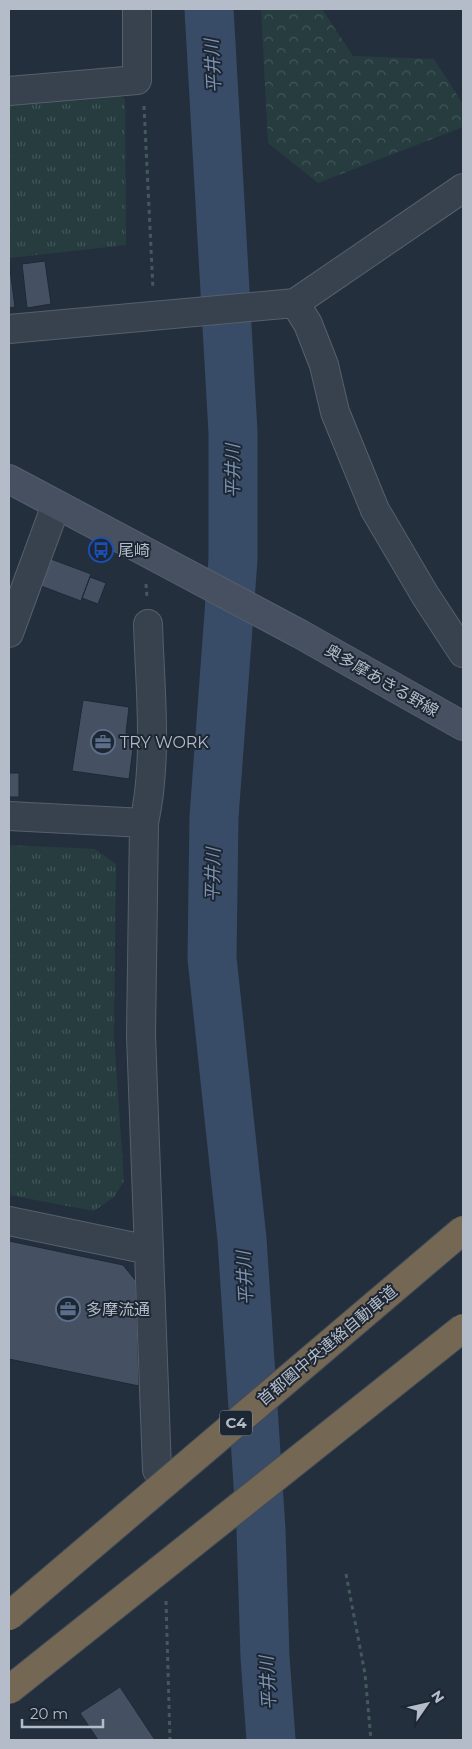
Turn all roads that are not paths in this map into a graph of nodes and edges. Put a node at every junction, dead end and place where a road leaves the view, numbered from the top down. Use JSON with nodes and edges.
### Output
{"nodes":[{"id":1,"x":137,"y":9,"type":"edge"},
{"id":2,"x":9,"y":91,"type":"edge"},
{"id":3,"x":463,"y":188,"type":"edge"},
{"id":4,"x":290,"y":304,"type":"junction"},
{"id":5,"x":9,"y":329,"type":"edge"},
{"id":6,"x":9,"y":479,"type":"edge"},
{"id":7,"x":56,"y":505,"type":"junction"},
{"id":8,"x":148,"y":624,"type":"dead end"},
{"id":9,"x":9,"y":633,"type":"edge"},
{"id":10,"x":463,"y":653,"type":"edge"},
{"id":11,"x":463,"y":726,"type":"edge"},
{"id":12,"x":9,"y":816,"type":"edge"},
{"id":13,"x":144,"y":823,"type":"junction"},
{"id":14,"x":9,"y":1221,"type":"edge"},
{"id":15,"x":463,"y":1230,"type":"edge"},
{"id":16,"x":149,"y":1250,"type":"junction"},
{"id":17,"x":463,"y":1328,"type":"edge"},
{"id":18,"x":156,"y":1470,"type":"dead end"},
{"id":19,"x":9,"y":1616,"type":"edge"},
{"id":20,"x":9,"y":1690,"type":"edge"}],
"edges":[{"from":1,"to":2,"type":"street"},
{"from":3,"to":4,"type":"street"},
{"from":4,"to":5,"type":"street"},
{"from":4,"to":10,"type":"street"},
{"from":6,"to":7,"type":"main road"},
{"from":7,"to":9,"type":"street"},
{"from":7,"to":11,"type":"main road","name":"奥多摩あきる野線"},
{"from":8,"to":13,"type":"street"},
{"from":12,"to":13,"type":"street"},
{"from":13,"to":16,"type":"street"},
{"from":14,"to":16,"type":"street"},
{"from":15,"to":19,"type":"highway","name":"首都圏中央連絡自動車道","number":"C4","bridge":true},
{"from":16,"to":18,"type":"street"},
{"from":17,"to":20,"type":"highway","bridge":true}]}
